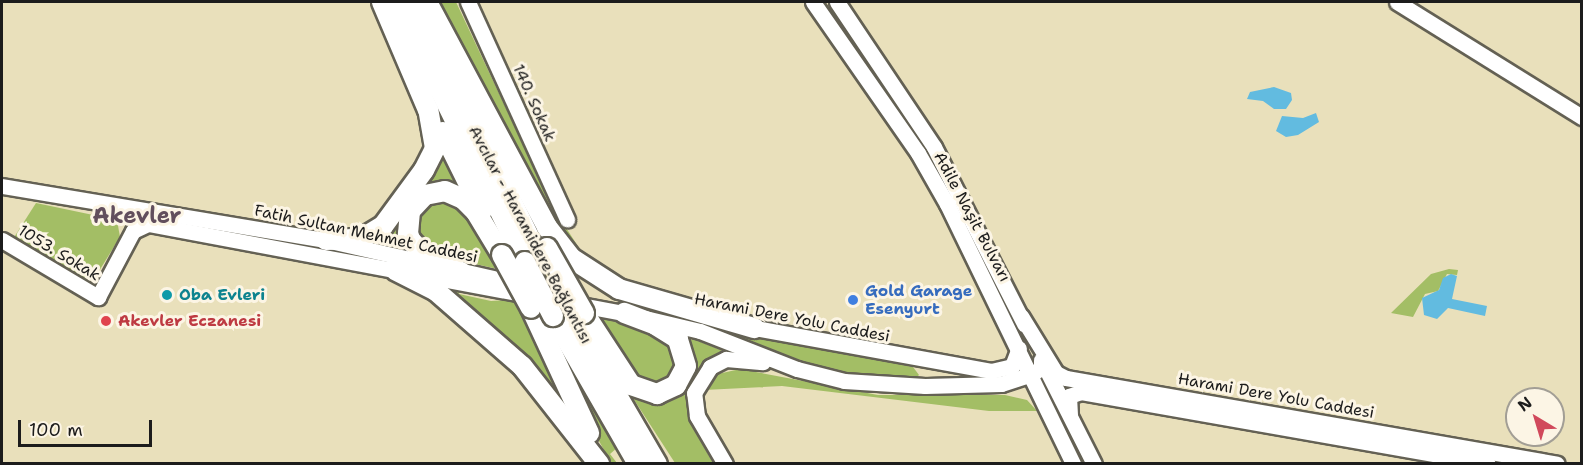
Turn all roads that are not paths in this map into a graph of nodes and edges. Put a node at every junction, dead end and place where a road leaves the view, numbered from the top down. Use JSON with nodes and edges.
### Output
{"nodes":[{"id":1,"x":382,"y":2,"type":"edge"},
{"id":2,"x":396,"y":2,"type":"edge"},
{"id":3,"x":413,"y":2,"type":"edge"},
{"id":4,"x":427,"y":2,"type":"edge"},
{"id":5,"x":468,"y":2,"type":"edge"},
{"id":6,"x":813,"y":2,"type":"edge"},
{"id":7,"x":837,"y":2,"type":"edge"},
{"id":8,"x":1397,"y":2,"type":"edge"},
{"id":9,"x":408,"y":59,"type":"junction"},
{"id":10,"x":1581,"y":117,"type":"edge"},
{"id":11,"x":2,"y":186,"type":"edge"},
{"id":12,"x":116,"y":204,"type":"junction"},
{"id":13,"x":567,"y":219,"type":"dead end"},
{"id":14,"x":133,"y":231,"type":"junction"},
{"id":15,"x":2,"y":240,"type":"edge"},
{"id":16,"x":326,"y":240,"type":"junction"},
{"id":17,"x":502,"y":255,"type":"junction"},
{"id":18,"x":537,"y":256,"type":"junction"},
{"id":19,"x":394,"y":270,"type":"junction"},
{"id":20,"x":461,"y":272,"type":"junction"},
{"id":21,"x":575,"y":308,"type":"junction"},
{"id":22,"x":624,"y":313,"type":"junction"},
{"id":23,"x":1021,"y":316,"type":"junction"},
{"id":24,"x":754,"y":328,"type":"junction"},
{"id":25,"x":1019,"y":348,"type":"junction"},
{"id":26,"x":915,"y":360,"type":"junction"},
{"id":27,"x":1041,"y":360,"type":"junction"},
{"id":28,"x":778,"y":362,"type":"junction"},
{"id":29,"x":1032,"y":375,"type":"junction"},
{"id":30,"x":996,"y":384,"type":"junction"},
{"id":31,"x":909,"y":385,"type":"junction"},
{"id":32,"x":1071,"y":418,"type":"junction"},
{"id":33,"x":1056,"y":424,"type":"junction"},
{"id":34,"x":1351,"y":433,"type":"junction"},
{"id":35,"x":1538,"y":462,"type":"edge"},
{"id":36,"x":599,"y":464,"type":"edge"},
{"id":37,"x":607,"y":464,"type":"edge"},
{"id":38,"x":638,"y":464,"type":"edge"},
{"id":39,"x":657,"y":464,"type":"edge"},
{"id":40,"x":725,"y":464,"type":"edge"},
{"id":41,"x":1073,"y":464,"type":"edge"},
{"id":42,"x":1094,"y":464,"type":"edge"},
{"id":43,"x":1488,"y":464,"type":"edge"},
{"id":44,"x":1557,"y":464,"type":"edge"}],
"edges":[{"from":1,"to":9,"type":"highway"},
{"from":2,"to":18,"type":"highway","name":"Avcılar - Haramidere Bağlantısı"},
{"from":3,"to":18,"type":"highway","name":"Avcılar - Haramidere Bağlantısı"},
{"from":4,"to":24,"type":"highway"},
{"from":5,"to":13,"type":"main road","name":"140. Sokak"},
{"from":6,"to":25,"type":"main road","name":"Adile Naşit Bulvarı"},
{"from":7,"to":23,"type":"main road","name":"Adile Naşit Bulvarı"},
{"from":8,"to":10,"type":"main road"},
{"from":9,"to":16,"type":"highway"},
{"from":9,"to":17,"type":"highway"},
{"from":11,"to":12,"type":"main road","name":"Fatih Sultan Mehmet Caddesi"},
{"from":12,"to":14,"type":"main road"},
{"from":12,"to":16,"type":"main road","name":"Fatih Sultan Mehmet Caddesi"},
{"from":14,"to":15,"type":"main road","name":"1053. Sokak"},
{"from":14,"to":19,"type":"main road","name":"Fatih Sultan Mehmet Caddesi"},
{"from":16,"to":20,"type":"main road","name":"Fatih Sultan Mehmet Caddesi"},
{"from":17,"to":20,"type":"highway"},
{"from":17,"to":37,"type":"highway","bridge":true},
{"from":18,"to":21,"type":"highway","name":"Avcılar - Haramidere Bağlantısı"},
{"from":19,"to":21,"type":"main road","name":"Fatih Sultan Mehmet Caddesi"},
{"from":19,"to":36,"type":"highway"},
{"from":20,"to":21,"type":"main road","name":"Fatih Sultan Mehmet Caddesi"},
{"from":21,"to":22,"type":"main road","name":"Harami Dere Yolu Caddesi"},
{"from":21,"to":22,"type":"highway"},
{"from":21,"to":24,"type":"main road","name":"Harami Dere Yolu Caddesi"},
{"from":21,"to":38,"type":"highway","name":"Avcılar - Haramidere Bağlantısı"},
{"from":21,"to":39,"type":"highway","name":"Avcılar - Haramidere Bağlantısı"},
{"from":22,"to":28,"type":"main road","name":"Harami Dere Yolu Caddesi"},
{"from":23,"to":27,"type":"main road","name":"Adile Naşit Bulvarı"},
{"from":23,"to":34,"type":"main road","name":"Harami Dere Yolu Caddesi"},
{"from":24,"to":26,"type":"main road","name":"Harami Dere Yolu Caddesi"},
{"from":25,"to":26,"type":"main road","name":"Harami Dere Yolu Caddesi"},
{"from":25,"to":29,"type":"main road","name":"Adile Naşit Bulvarı"},
{"from":26,"to":31,"type":"main road"},
{"from":27,"to":29,"type":"main road"},
{"from":27,"to":32,"type":"main road","name":"Adile Naşit Bulvarı"},
{"from":28,"to":31,"type":"main road","name":"Harami Dere Yolu Caddesi"},
{"from":28,"to":40,"type":"main road"},
{"from":29,"to":30,"type":"main road"},
{"from":29,"to":33,"type":"main road","name":"Adile Naşit Bulvarı"},
{"from":30,"to":31,"type":"main road","name":"Harami Dere Yolu Caddesi"},
{"from":30,"to":33,"type":"main road"},
{"from":32,"to":34,"type":"main road","name":"Harami Dere Yolu Caddesi"},
{"from":32,"to":42,"type":"main road","name":"Adile Naşit Bulvarı"},
{"from":33,"to":41,"type":"main road","name":"Adile Naşit Bulvarı"},
{"from":34,"to":35,"type":"main road","name":"Harami Dere Yolu Caddesi"},
{"from":34,"to":43,"type":"main road","name":"Harami Dere Yolu Caddesi"},
{"from":35,"to":44,"type":"main road","name":"Harami Dere Yolu Caddesi"}]}
